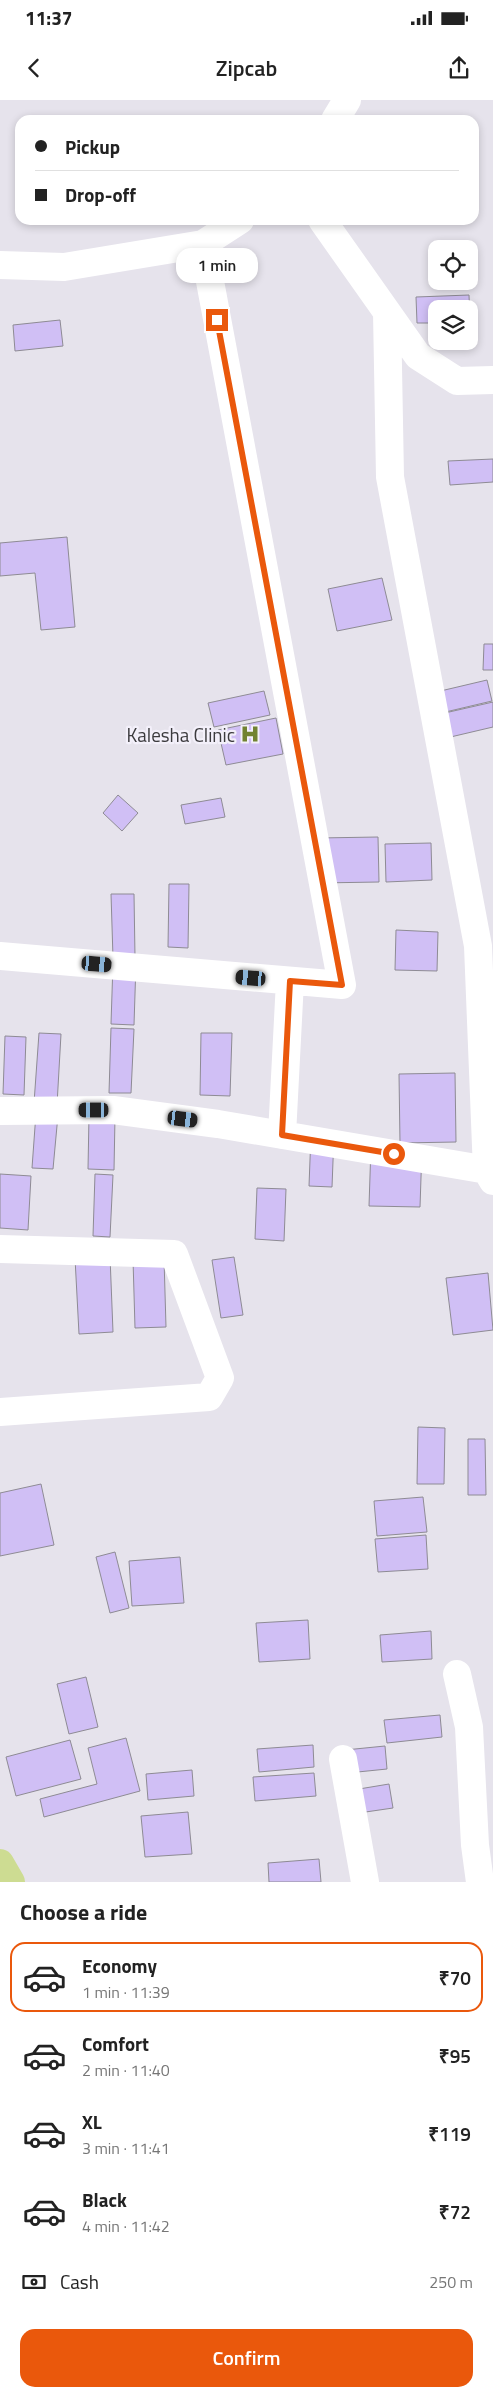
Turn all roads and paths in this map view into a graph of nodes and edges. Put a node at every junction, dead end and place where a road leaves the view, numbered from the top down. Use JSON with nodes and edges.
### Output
{"nodes":[{"id":1,"x":347,"y":100,"type":"edge"},
{"id":2,"x":338,"y":115,"type":"edge"},
{"id":3,"x":232,"y":225,"type":"edge"},
{"id":4,"x":326,"y":225,"type":"edge"},
{"id":5,"x":203,"y":244,"type":"junction"},
{"id":6,"x":0,"y":266,"type":"edge"},
{"id":7,"x":387,"y":312,"type":"junction"},
{"id":8,"x":493,"y":380,"type":"edge"},
{"id":9,"x":0,"y":956,"type":"edge"},
{"id":10,"x":290,"y":981,"type":"junction"},
{"id":11,"x":0,"y":1111,"type":"edge"},
{"id":12,"x":282,"y":1135,"type":"junction"},
{"id":13,"x":491,"y":1174,"type":"edge"},
{"id":14,"x":0,"y":1249,"type":"edge"},
{"id":15,"x":0,"y":1412,"type":"edge"},
{"id":16,"x":458,"y":1674,"type":"dead end"},
{"id":17,"x":343,"y":1759,"type":"dead end"},
{"id":18,"x":0,"y":1863,"type":"edge"},
{"id":19,"x":11,"y":1882,"type":"edge"},
{"id":20,"x":365,"y":1882,"type":"edge"},
{"id":21,"x":480,"y":1882,"type":"edge"}],
"edges":[{"from":1,"to":2,"type":"street"},
{"from":3,"to":5,"type":"street"},
{"from":4,"to":7,"type":"street"},
{"from":5,"to":6,"type":"street"},
{"from":5,"to":10,"type":"street"},
{"from":7,"to":8,"type":"street"},
{"from":7,"to":13,"type":"street"},
{"from":9,"to":10,"type":"street"},
{"from":10,"to":12,"type":"street"},
{"from":11,"to":12,"type":"street"},
{"from":12,"to":13,"type":"street"},
{"from":14,"to":15,"type":"street"},
{"from":16,"to":21,"type":"street"},
{"from":17,"to":20,"type":"street"},
{"from":18,"to":19,"type":"main road"}]}
